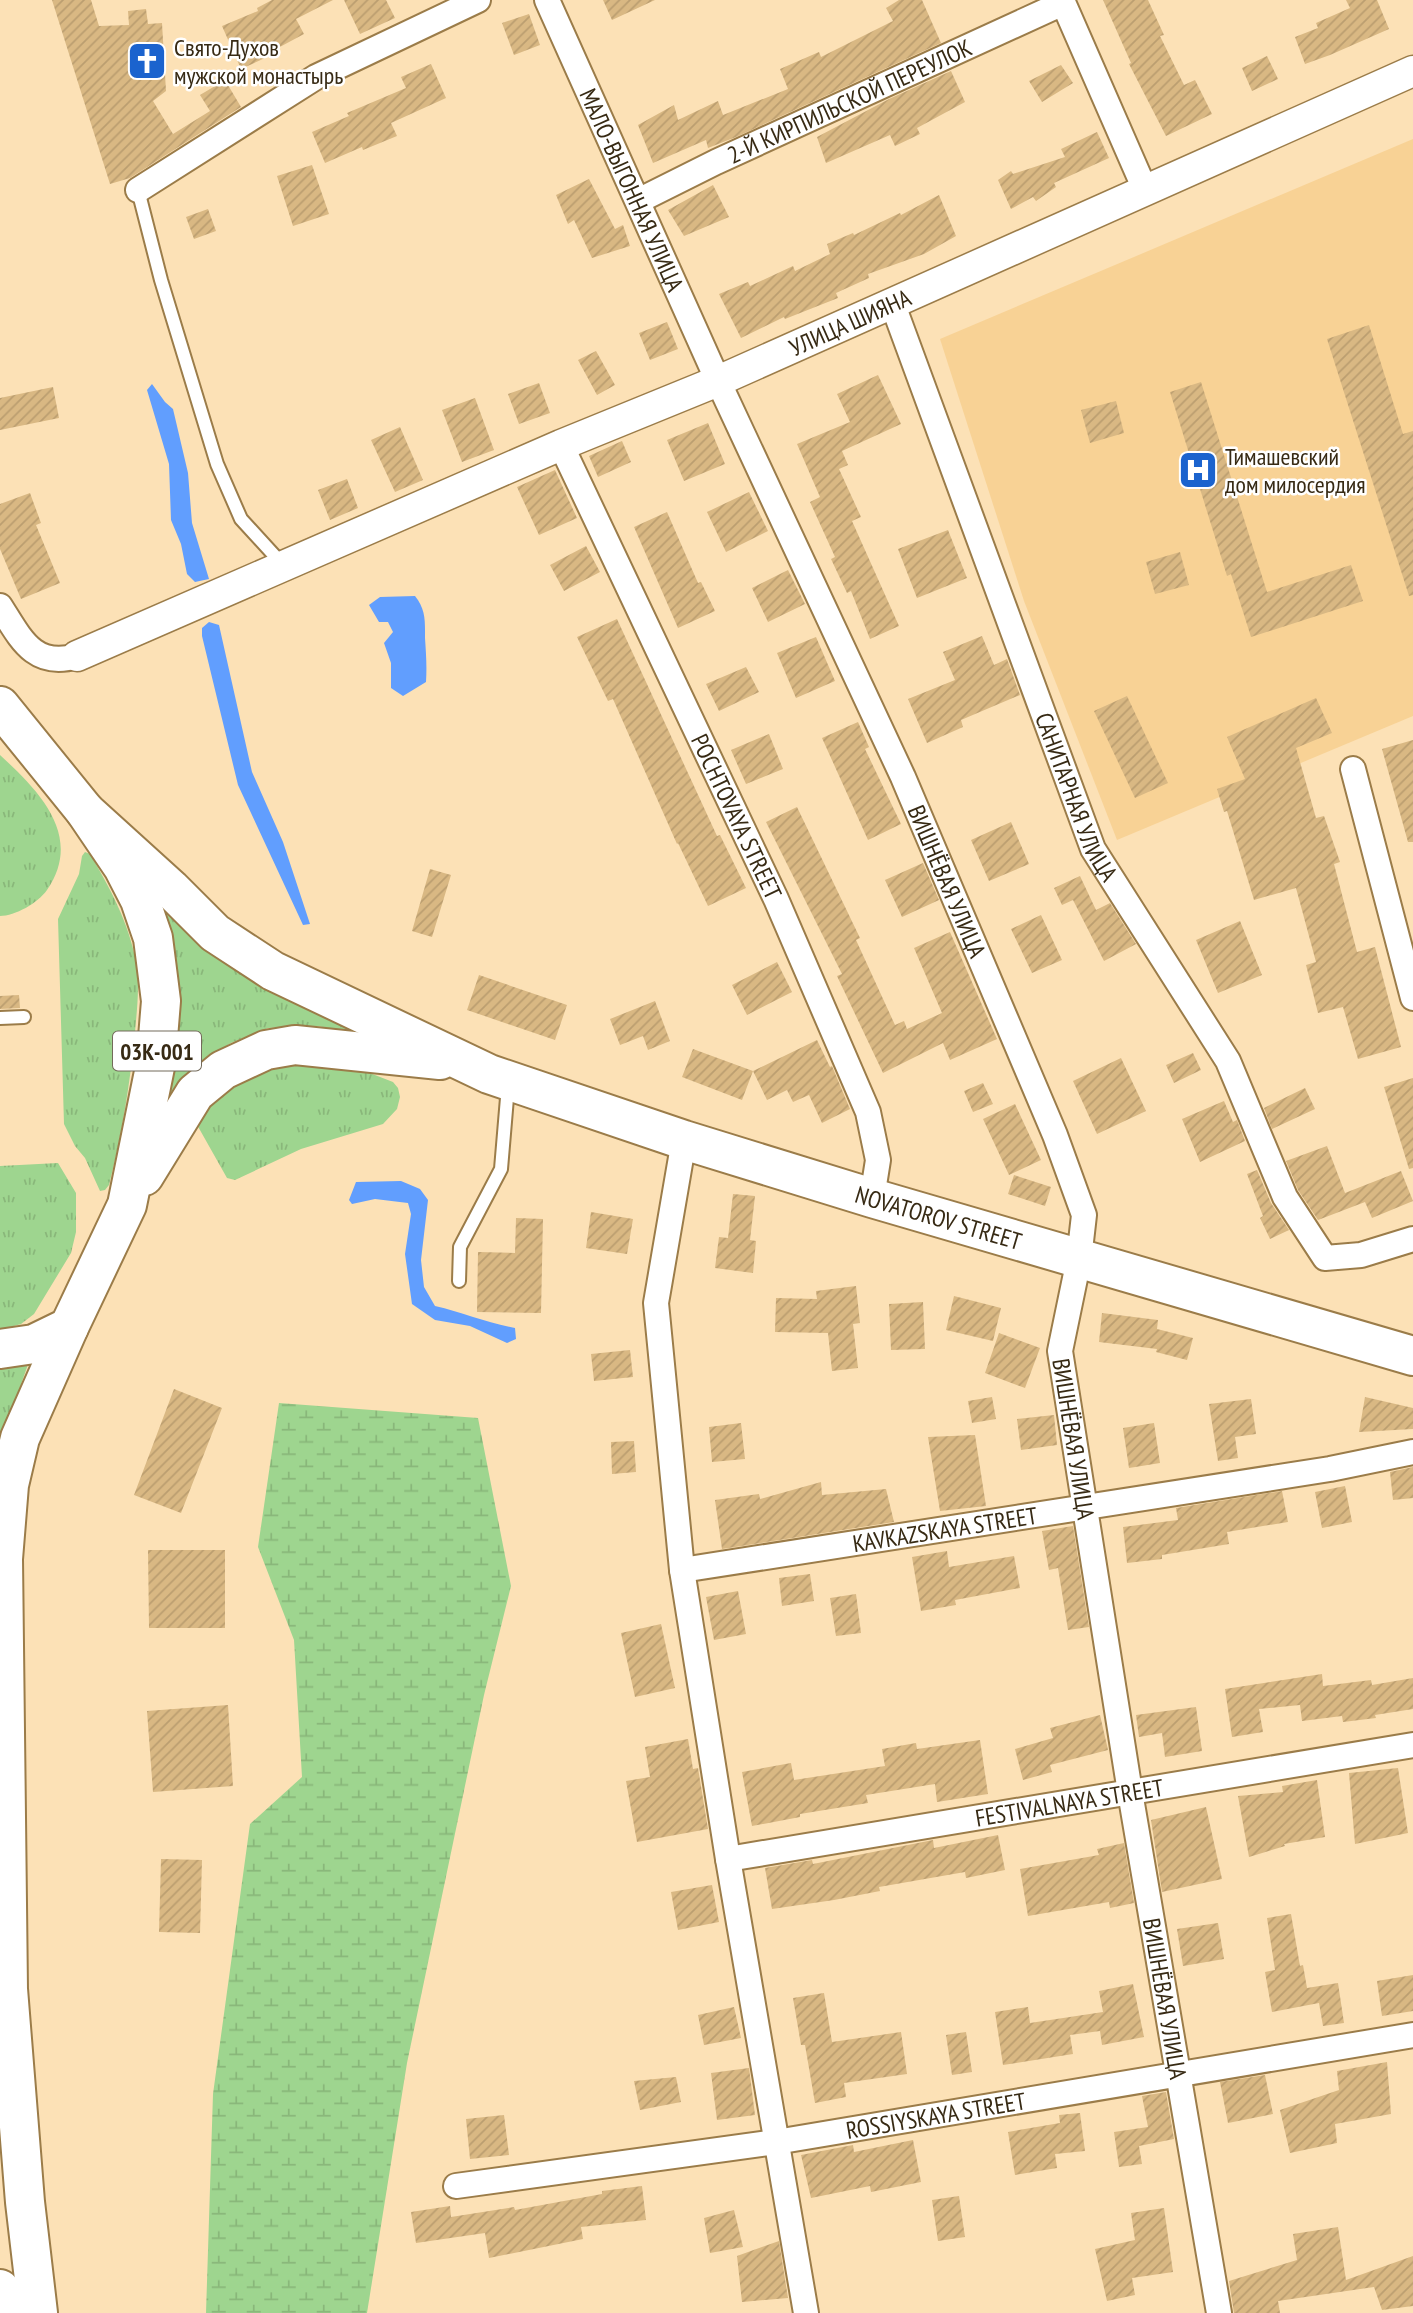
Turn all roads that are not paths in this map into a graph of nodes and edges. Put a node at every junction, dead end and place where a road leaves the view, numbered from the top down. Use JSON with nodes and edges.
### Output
{"nodes":[{"id":1,"x":478,"y":0,"type":"edge"},
{"id":2,"x":547,"y":0,"type":"edge"},
{"id":3,"x":1062,"y":1,"type":"edge"},
{"id":4,"x":1413,"y":71,"type":"edge"},
{"id":5,"x":138,"y":190,"type":"joint"},
{"id":6,"x":1146,"y":192,"type":"junction"},
{"id":7,"x":638,"y":201,"type":"junction"},
{"id":8,"x":893,"y":304,"type":"junction"},
{"id":9,"x":718,"y":381,"type":"junction"},
{"id":10,"x":561,"y":445,"type":"junction"},
{"id":11,"x":285,"y":566,"type":"junction"},
{"id":12,"x":0,"y":606,"type":"edge"},
{"id":13,"x":77,"y":656,"type":"joint"},
{"id":14,"x":6,"y":718,"type":"edge"},
{"id":15,"x":1353,"y":769,"type":"dead end"},
{"id":16,"x":85,"y":811,"type":"junction"},
{"id":17,"x":1413,"y":998,"type":"edge"},
{"id":18,"x":24,"y":1017,"type":"dead end"},
{"id":19,"x":0,"y":1018,"type":"edge"},
{"id":20,"x":468,"y":1063,"type":"junction"},
{"id":21,"x":509,"y":1082,"type":"junction"},
{"id":22,"x":684,"y":1140,"type":"junction"},
{"id":23,"x":872,"y":1198,"type":"junction"},
{"id":24,"x":127,"y":1205,"type":"junction"},
{"id":25,"x":1413,"y":1239,"type":"edge"},
{"id":26,"x":1079,"y":1259,"type":"junction"},
{"id":27,"x":459,"y":1281,"type":"dead end"},
{"id":28,"x":69,"y":1327,"type":"junction"},
{"id":29,"x":0,"y":1349,"type":"edge"},
{"id":30,"x":1413,"y":1356,"type":"edge"},
{"id":31,"x":1413,"y":1452,"type":"edge"},
{"id":32,"x":1083,"y":1506,"type":"junction"},
{"id":33,"x":682,"y":1570,"type":"junction"},
{"id":34,"x":1413,"y":1745,"type":"edge"},
{"id":35,"x":1130,"y":1792,"type":"junction"},
{"id":36,"x":728,"y":1859,"type":"junction"},
{"id":37,"x":1413,"y":2035,"type":"edge"},
{"id":38,"x":1179,"y":2074,"type":"junction"},
{"id":39,"x":776,"y":2143,"type":"junction"},
{"id":40,"x":456,"y":2186,"type":"dead end"},
{"id":41,"x":0,"y":2289,"type":"edge"},
{"id":42,"x":2,"y":2313,"type":"edge"},
{"id":43,"x":38,"y":2313,"type":"edge"},
{"id":44,"x":806,"y":2313,"type":"edge"},
{"id":45,"x":1219,"y":2313,"type":"edge"}],
"edges":[{"from":1,"to":5,"type":"street"},
{"from":2,"to":7,"type":"street","name":"МАЛО-ВЫГОННАЯ УЛИЦА"},
{"from":3,"to":6,"type":"street"},
{"from":3,"to":7,"type":"street","name":"2-Й КИРПИЛЬСКОЙ ПЕРЕУЛОК"},
{"from":4,"to":6,"type":"street","name":"УЛИЦА ШИЯНА"},
{"from":5,"to":11,"type":"lane"},
{"from":6,"to":8,"type":"street","name":"УЛИЦА ШИЯНА"},
{"from":7,"to":9,"type":"street","name":"МАЛО-ВЫГОННАЯ УЛИЦА"},
{"from":8,"to":9,"type":"street","name":"УЛИЦА ШИЯНА"},
{"from":8,"to":25,"type":"street","name":"САНИТАРНАЯ УЛИЦА"},
{"from":9,"to":10,"type":"street","name":"УЛИЦА ШИЯНА"},
{"from":9,"to":26,"type":"street","name":"ВИШНЁВАЯ УЛИЦА"},
{"from":10,"to":11,"type":"street","name":"УЛИЦА ШИЯНА"},
{"from":10,"to":23,"type":"street","name":"POCHTOVAYA STREET"},
{"from":11,"to":13,"type":"street","name":"УЛИЦА ШИЯНА"},
{"from":12,"to":13,"type":"street"},
{"from":14,"to":16,"type":"main road","number":"03К-001"},
{"from":15,"to":17,"type":"street"},
{"from":16,"to":20,"type":"main road","name":"NOVATOROV STREET"},
{"from":16,"to":24,"type":"main road","number":"03К-001"},
{"from":18,"to":19,"type":"lane"},
{"from":20,"to":21,"type":"main road","name":"NOVATOROV STREET"},
{"from":20,"to":24,"type":"main road"},
{"from":21,"to":22,"type":"main road","name":"NOVATOROV STREET"},
{"from":21,"to":27,"type":"lane"},
{"from":22,"to":23,"type":"main road","name":"NOVATOROV STREET"},
{"from":22,"to":33,"type":"street"},
{"from":23,"to":26,"type":"main road","name":"NOVATOROV STREET"},
{"from":24,"to":28,"type":"main road","number":"03К-001"},
{"from":26,"to":30,"type":"main road","name":"NOVATOROV STREET"},
{"from":26,"to":32,"type":"street","name":"ВИШНЁВАЯ УЛИЦА"},
{"from":28,"to":29,"type":"main road"},
{"from":28,"to":43,"type":"main road","number":"03К-001"},
{"from":31,"to":32,"type":"street","name":"KAVKAZSKAYA STREET"},
{"from":32,"to":33,"type":"street","name":"KAVKAZSKAYA STREET"},
{"from":32,"to":35,"type":"street","name":"ВИШНЁВАЯ УЛИЦА"},
{"from":33,"to":36,"type":"street"},
{"from":34,"to":35,"type":"street","name":"FESTIVALNAYA STREET"},
{"from":35,"to":36,"type":"street","name":"FESTIVALNAYA STREET"},
{"from":35,"to":38,"type":"street","name":"ВИШНЁВАЯ УЛИЦА"},
{"from":36,"to":39,"type":"street"},
{"from":37,"to":38,"type":"street","name":"ROSSIYSKAYA STREET"},
{"from":38,"to":39,"type":"street","name":"ROSSIYSKAYA STREET"},
{"from":38,"to":45,"type":"street","name":"ВИШНЁВАЯ УЛИЦА"},
{"from":39,"to":40,"type":"street","name":"ROSSIYSKAYA STREET"},
{"from":39,"to":44,"type":"street"},
{"from":41,"to":42,"type":"main road"}]}
